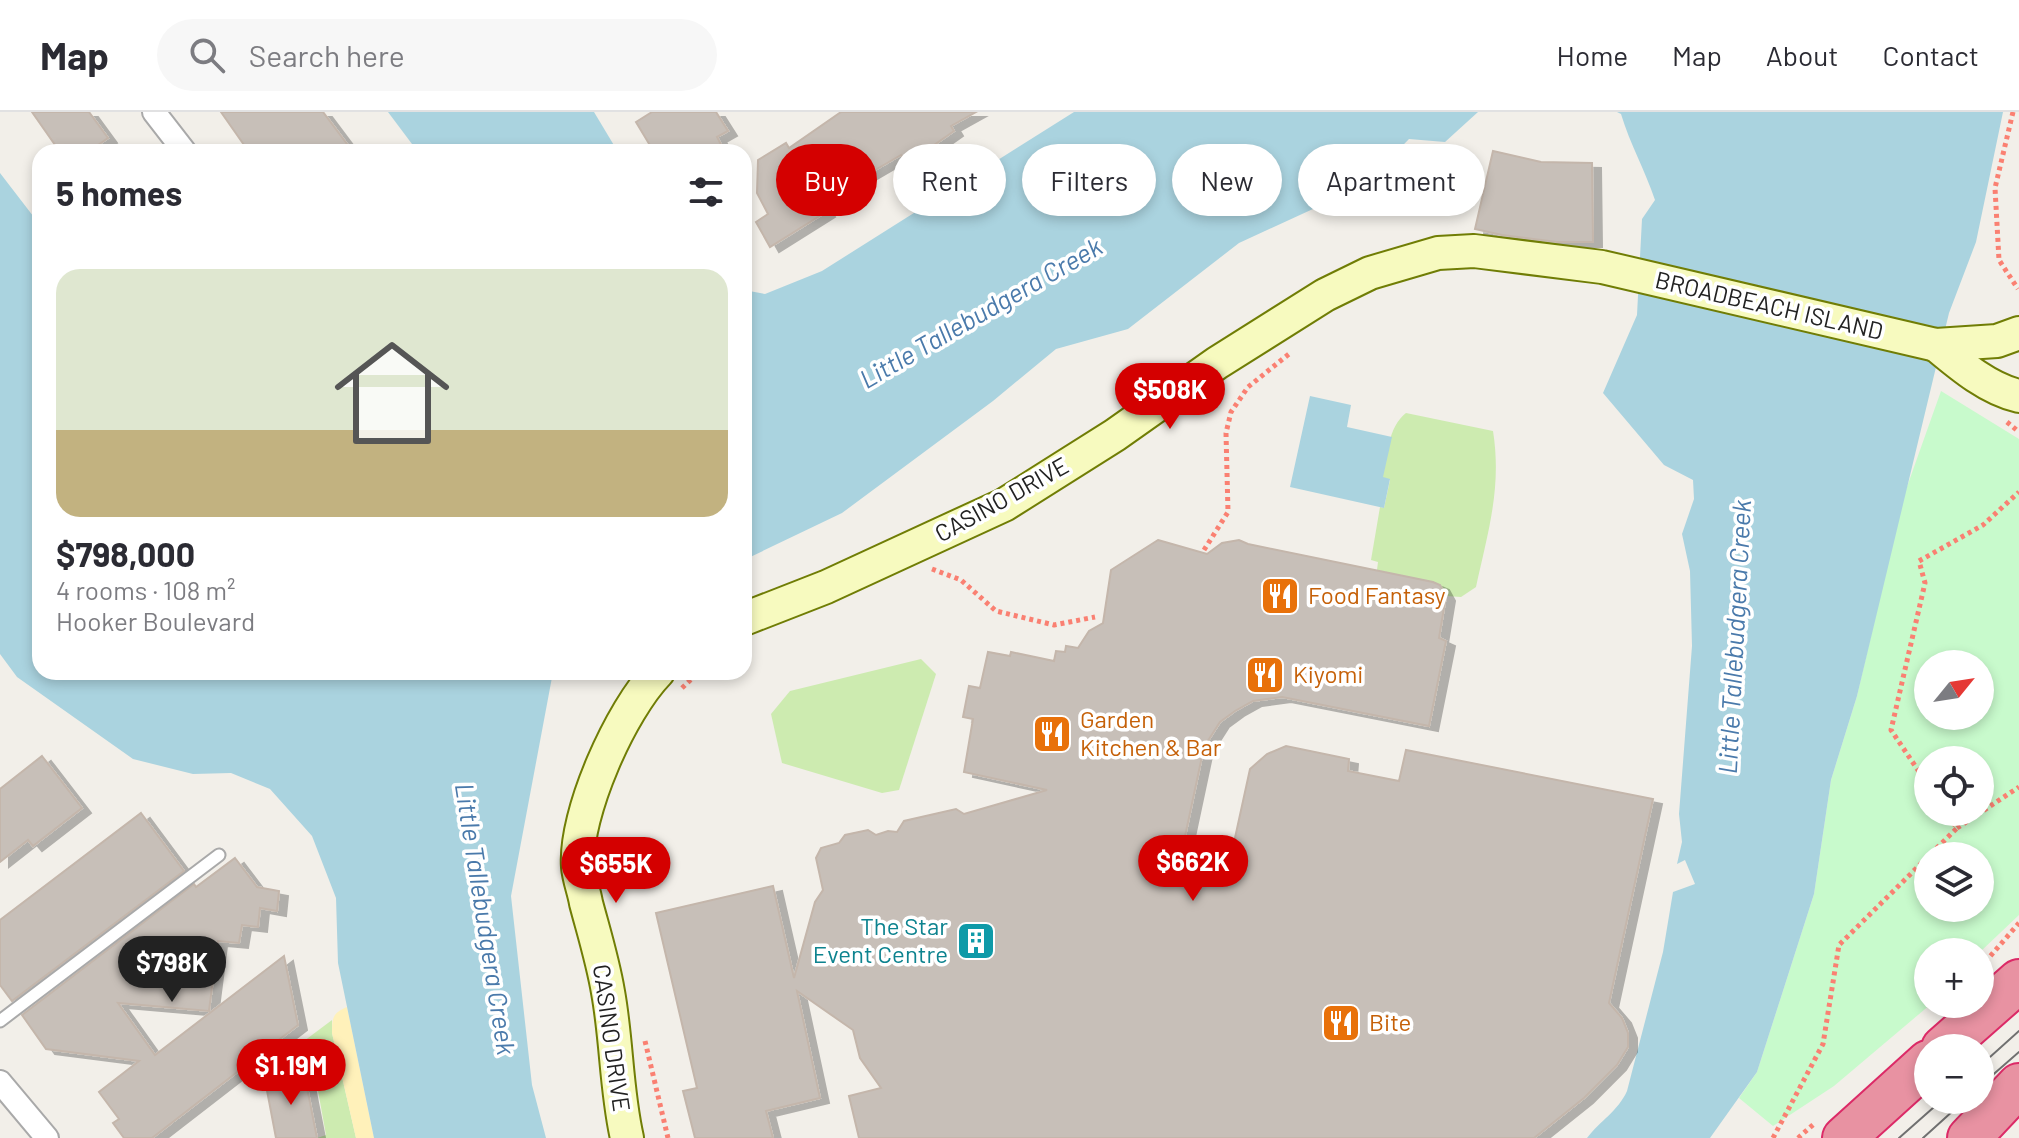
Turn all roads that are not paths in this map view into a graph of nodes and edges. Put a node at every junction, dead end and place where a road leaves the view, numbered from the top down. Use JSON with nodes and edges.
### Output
{"nodes":[{"id":1,"x":154,"y":112,"type":"edge"},
{"id":2,"x":179,"y":144,"type":"edge"},
{"id":3,"x":1602,"y":267,"type":"joint"},
{"id":4,"x":2019,"y":333,"type":"edge"},
{"id":5,"x":1936,"y":345,"type":"junction"},
{"id":6,"x":2019,"y":396,"type":"edge"},
{"id":7,"x":752,"y":616,"type":"edge"},
{"id":8,"x":668,"y":682,"type":"edge"},
{"id":9,"x":219,"y":855,"type":"dead end"},
{"id":10,"x":2019,"y":981,"type":"edge"},
{"id":11,"x":0,"y":1021,"type":"edge"},
{"id":12,"x":1959,"y":1034,"type":"edge"},
{"id":13,"x":1914,"y":1075,"type":"edge"},
{"id":14,"x":0,"y":1082,"type":"edge"},
{"id":15,"x":2019,"y":1085,"type":"edge"},
{"id":16,"x":47,"y":1138,"type":"edge"},
{"id":17,"x":627,"y":1138,"type":"edge"},
{"id":18,"x":1844,"y":1138,"type":"edge"},
{"id":19,"x":1969,"y":1138,"type":"edge"}],
"edges":[{"from":1,"to":2,"type":"street"},
{"from":3,"to":5,"type":"street","name":"BROADBEACH ISLAND"},
{"from":3,"to":7,"type":"street","name":"CASINO DRIVE"},
{"from":4,"to":5,"type":"street","name":"BROADBEACH ISLAND"},
{"from":5,"to":6,"type":"street","name":"BROADBEACH ISLAND"},
{"from":8,"to":17,"type":"street","name":"CASINO DRIVE"},
{"from":9,"to":11,"type":"lane"},
{"from":10,"to":12,"type":"highway"},
{"from":13,"to":18,"type":"highway"},
{"from":14,"to":16,"type":"street"},
{"from":15,"to":19,"type":"highway"}]}
